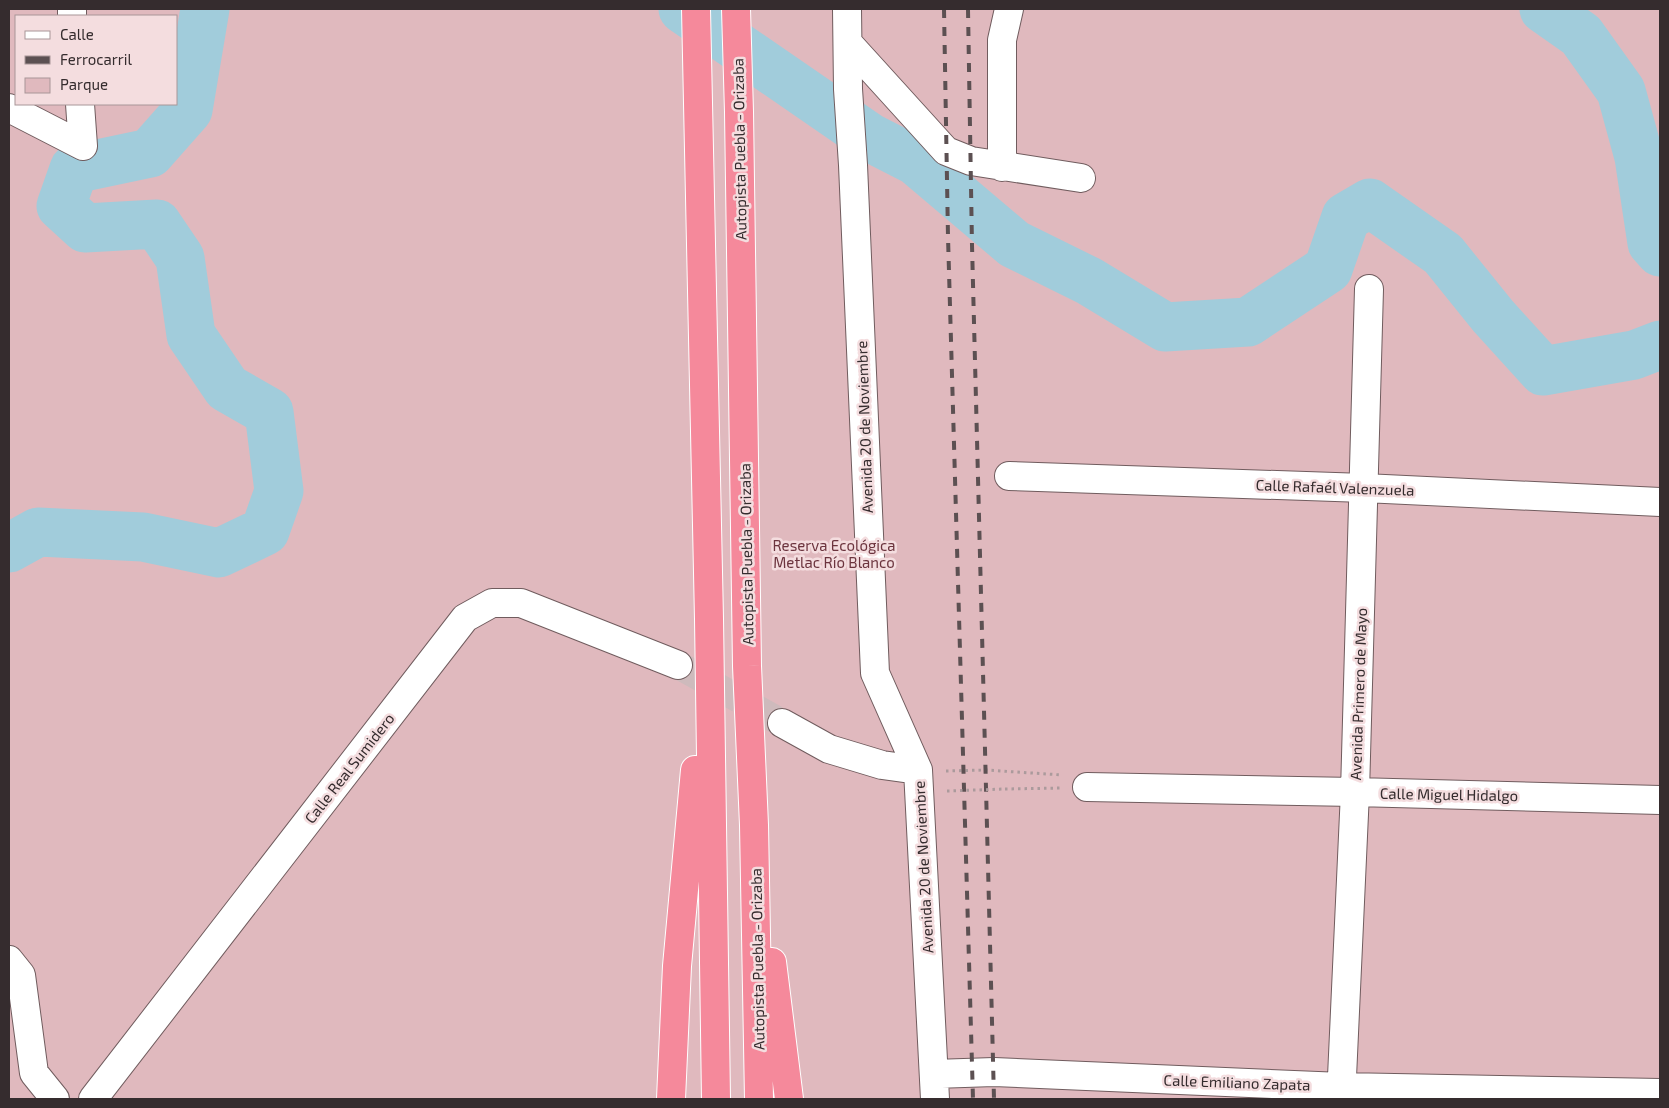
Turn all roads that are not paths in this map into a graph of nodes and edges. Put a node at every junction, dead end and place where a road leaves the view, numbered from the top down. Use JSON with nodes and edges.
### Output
{"nodes":[{"id":1,"x":696,"y":9,"type":"edge"},
{"id":2,"x":847,"y":9,"type":"edge"},
{"id":3,"x":1009,"y":9,"type":"edge"},
{"id":4,"x":736,"y":13,"type":"edge"},
{"id":5,"x":848,"y":43,"type":"junction"},
{"id":6,"x":80,"y":105,"type":"edge"},
{"id":7,"x":9,"y":108,"type":"edge"},
{"id":8,"x":1002,"y":167,"type":"junction"},
{"id":9,"x":1081,"y":178,"type":"dead end"},
{"id":10,"x":1369,"y":289,"type":"dead end"},
{"id":11,"x":1009,"y":476,"type":"dead end"},
{"id":12,"x":1364,"y":488,"type":"junction"},
{"id":13,"x":1660,"y":502,"type":"edge"},
{"id":14,"x":709,"y":619,"type":"junction"},
{"id":15,"x":678,"y":665,"type":"tunnel mouth"},
{"id":16,"x":782,"y":723,"type":"tunnel mouth"},
{"id":17,"x":918,"y":770,"type":"junction"},
{"id":18,"x":1087,"y":787,"type":"road end"},
{"id":19,"x":1355,"y":792,"type":"junction"},
{"id":20,"x":1660,"y":800,"type":"edge"},
{"id":21,"x":754,"y":825,"type":"junction"},
{"id":22,"x":9,"y":960,"type":"edge"},
{"id":23,"x":934,"y":1086,"type":"edge"},
{"id":24,"x":1660,"y":1092,"type":"edge"},
{"id":25,"x":1342,"y":1093,"type":"edge"},
{"id":26,"x":55,"y":1099,"type":"edge"},
{"id":27,"x":93,"y":1099,"type":"edge"},
{"id":28,"x":671,"y":1099,"type":"edge"},
{"id":29,"x":716,"y":1099,"type":"edge"},
{"id":30,"x":759,"y":1099,"type":"edge"},
{"id":31,"x":790,"y":1099,"type":"edge"}],
"edges":[{"from":1,"to":14,"type":"highway"},
{"from":2,"to":5,"type":"street","name":"Avenida 20 de Noviembre"},
{"from":3,"to":8,"type":"street"},
{"from":4,"to":21,"type":"highway","name":"Autopista Puebla - Orizaba"},
{"from":5,"to":8,"type":"street"},
{"from":5,"to":17,"type":"street","name":"Avenida 20 de Noviembre"},
{"from":6,"to":7,"type":"street"},
{"from":8,"to":9,"type":"street"},
{"from":10,"to":12,"type":"street","name":"Avenida Primero de Mayo"},
{"from":11,"to":12,"type":"street","name":"Calle Rafaél Valenzuela"},
{"from":12,"to":13,"type":"street","name":"Calle Rafaél Valenzuela"},
{"from":12,"to":19,"type":"street","name":"Avenida Primero de Mayo"},
{"from":14,"to":28,"type":"highway"},
{"from":14,"to":29,"type":"highway"},
{"from":15,"to":27,"type":"street","name":"Calle Real Sumidero"},
{"from":16,"to":17,"type":"street"},
{"from":17,"to":23,"type":"street","name":"Avenida 20 de Noviembre"},
{"from":18,"to":19,"type":"street","name":"Calle Miguel Hidalgo"},
{"from":19,"to":20,"type":"street","name":"Calle Miguel Hidalgo"},
{"from":19,"to":25,"type":"street","name":"Avenida Primero de Mayo"},
{"from":21,"to":30,"type":"highway","name":"Autopista Puebla - Orizaba"},
{"from":21,"to":31,"type":"highway"},
{"from":22,"to":26,"type":"street"},
{"from":23,"to":25,"type":"street","name":"Calle Emiliano Zapata"},
{"from":24,"to":25,"type":"street","name":"Calle Emiliano Zapata"}]}
